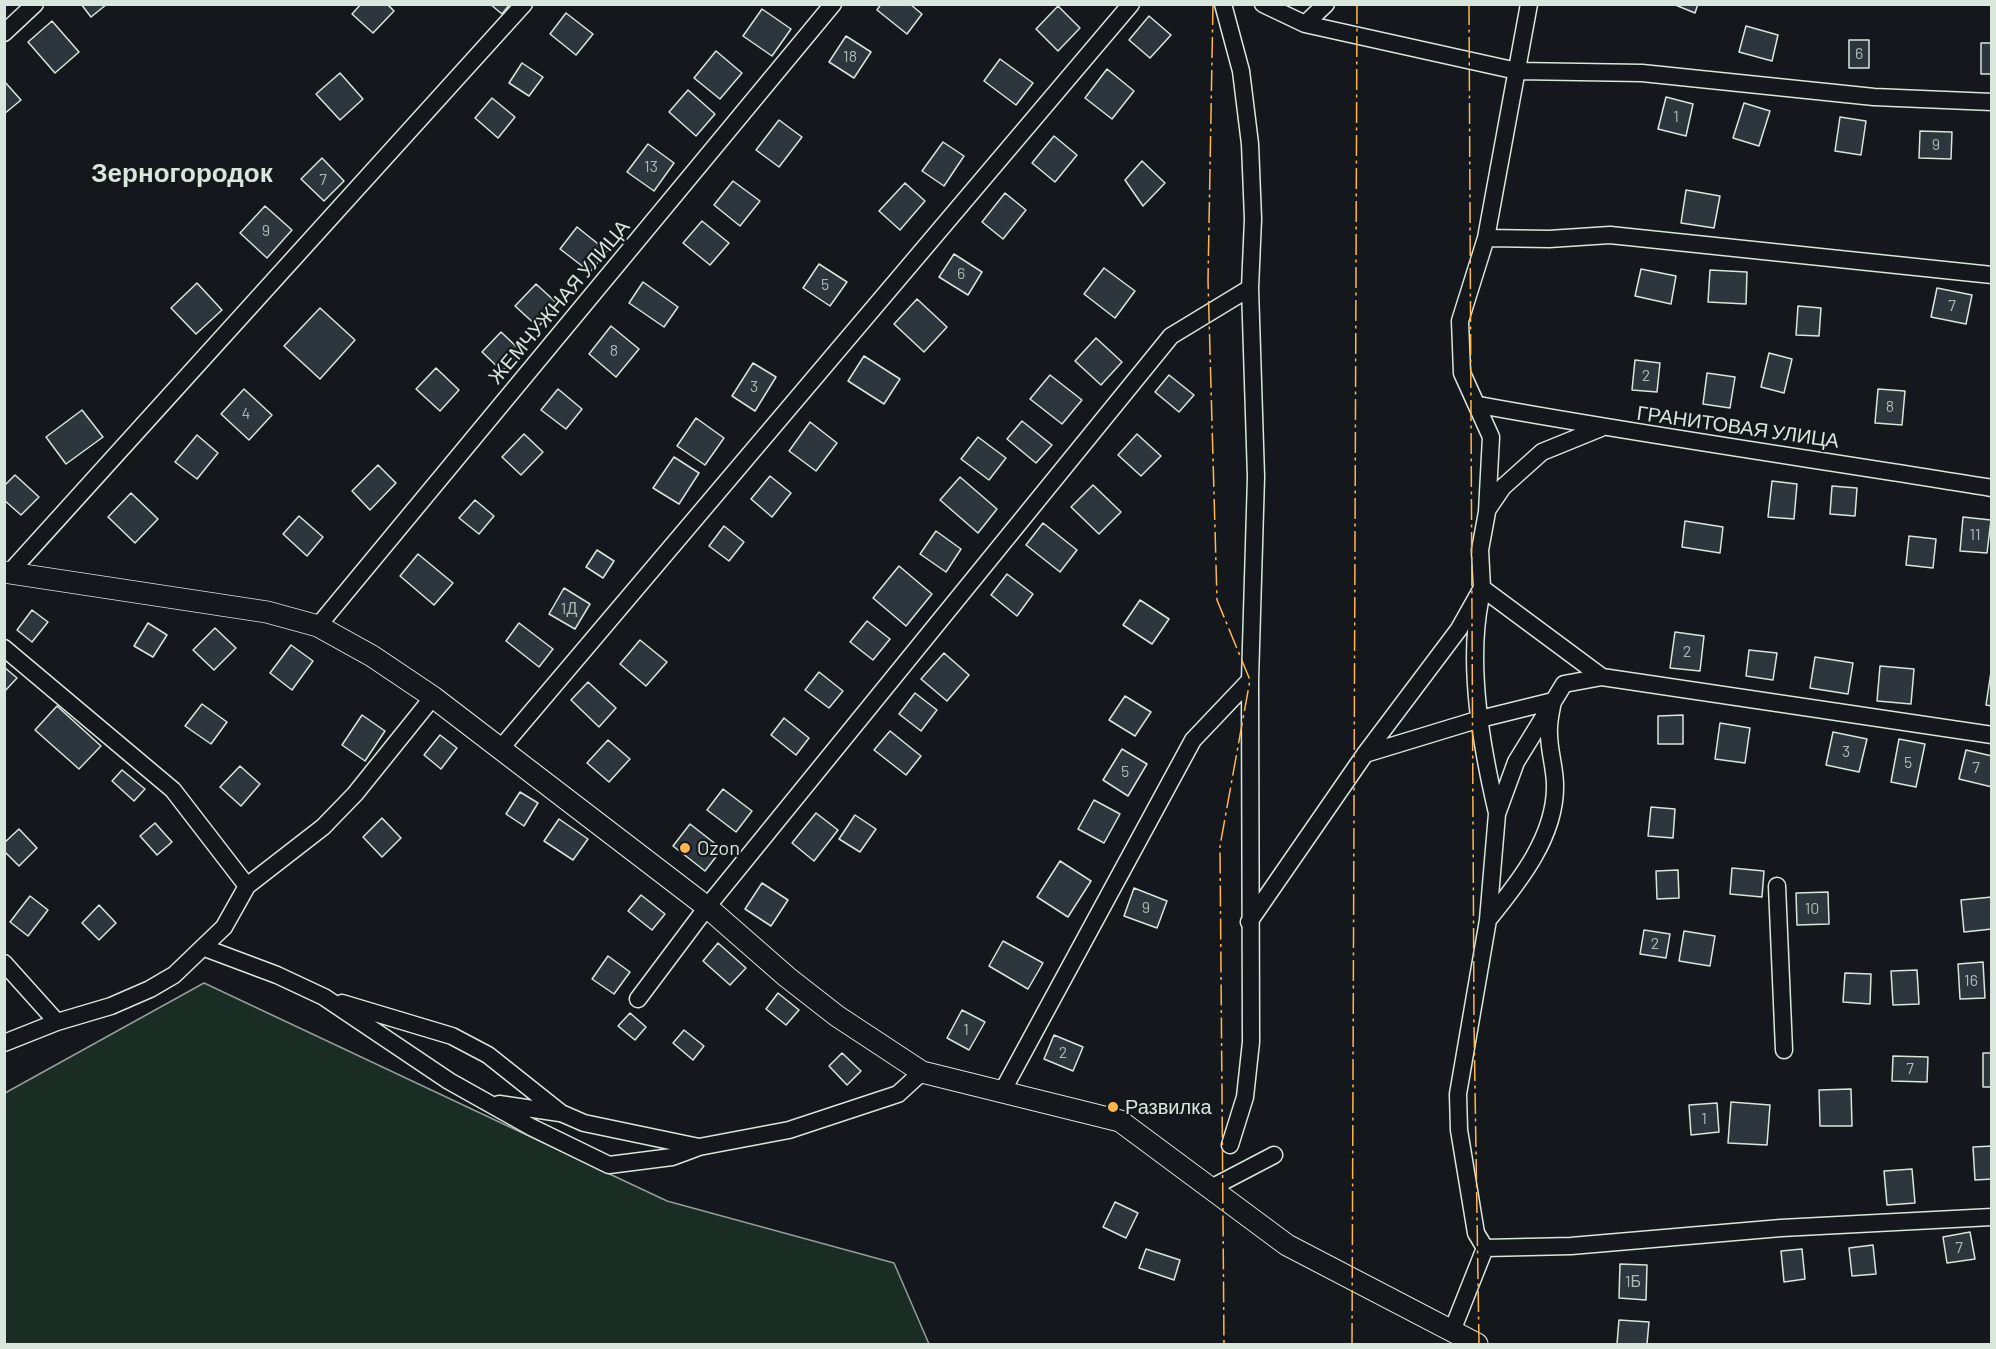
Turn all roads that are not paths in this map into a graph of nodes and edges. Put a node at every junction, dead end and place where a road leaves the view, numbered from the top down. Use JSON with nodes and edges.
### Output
{"nodes":[{"id":1,"x":35,"y":4,"type":"edge"},
{"id":2,"x":524,"y":4,"type":"edge"},
{"id":3,"x":833,"y":4,"type":"edge"},
{"id":4,"x":1131,"y":4,"type":"edge"},
{"id":5,"x":1223,"y":4,"type":"edge"},
{"id":6,"x":1263,"y":4,"type":"edge"},
{"id":7,"x":1326,"y":4,"type":"edge"},
{"id":8,"x":1529,"y":4,"type":"edge"},
{"id":9,"x":1305,"y":24,"type":"junction"},
{"id":10,"x":4,"y":33,"type":"edge"},
{"id":11,"x":1517,"y":71,"type":"junction"},
{"id":12,"x":1992,"y":102,"type":"edge"},
{"id":13,"x":1486,"y":238,"type":"junction"},
{"id":14,"x":1992,"y":275,"type":"edge"},
{"id":15,"x":1250,"y":288,"type":"junction"},
{"id":16,"x":1479,"y":405,"type":"junction"},
{"id":17,"x":1602,"y":428,"type":"junction"},
{"id":18,"x":1992,"y":488,"type":"edge"},
{"id":19,"x":1486,"y":512,"type":"junction"},
{"id":20,"x":7,"y":572,"type":"edge"},
{"id":21,"x":1482,"y":588,"type":"junction"},
{"id":22,"x":318,"y":626,"type":"junction"},
{"id":23,"x":4,"y":648,"type":"edge"},
{"id":24,"x":1602,"y":677,"type":"junction"},
{"id":25,"x":1250,"y":680,"type":"junction"},
{"id":26,"x":434,"y":697,"type":"junction"},
{"id":27,"x":1553,"y":701,"type":"junction"},
{"id":28,"x":1480,"y":719,"type":"junction"},
{"id":29,"x":1992,"y":735,"type":"edge"},
{"id":30,"x":501,"y":748,"type":"junction"},
{"id":31,"x":1365,"y":754,"type":"junction"},
{"id":32,"x":1497,"y":814,"type":"junction"},
{"id":33,"x":247,"y":886,"type":"junction"},
{"id":34,"x":1777,"y":886,"type":"dead end"},
{"id":35,"x":707,"y":907,"type":"junction"},
{"id":36,"x":1488,"y":920,"type":"junction"},
{"id":37,"x":1249,"y":922,"type":"junction"},
{"id":38,"x":205,"y":948,"type":"junction"},
{"id":39,"x":4,"y":963,"type":"edge"},
{"id":40,"x":324,"y":997,"type":"junction"},
{"id":41,"x":638,"y":999,"type":"dead end"},
{"id":42,"x":57,"y":1022,"type":"junction"},
{"id":43,"x":4,"y":1043,"type":"edge"},
{"id":44,"x":1784,"y":1050,"type":"dead end"},
{"id":45,"x":922,"y":1072,"type":"junction"},
{"id":46,"x":1004,"y":1090,"type":"junction"},
{"id":47,"x":491,"y":1103,"type":"junction"},
{"id":48,"x":561,"y":1113,"type":"junction"},
{"id":49,"x":1230,"y":1144,"type":"dead end"},
{"id":50,"x":699,"y":1147,"type":"junction"},
{"id":51,"x":1274,"y":1155,"type":"dead end"},
{"id":52,"x":1209,"y":1189,"type":"junction"},
{"id":53,"x":1992,"y":1217,"type":"edge"},
{"id":54,"x":1485,"y":1248,"type":"junction"},
{"id":55,"x":1452,"y":1331,"type":"junction"},
{"id":56,"x":1477,"y":1344,"type":"edge"}],
"edges":[{"from":1,"to":10,"type":"street"},
{"from":2,"to":20,"type":"street"},
{"from":3,"to":22,"type":"street","name":"ЖЕМЧУЖНАЯ УЛИЦА"},
{"from":4,"to":30,"type":"street"},
{"from":5,"to":15,"type":"street"},
{"from":6,"to":9,"type":"street"},
{"from":7,"to":9,"type":"street"},
{"from":8,"to":11,"type":"street"},
{"from":9,"to":11,"type":"street"},
{"from":11,"to":12,"type":"street"},
{"from":11,"to":13,"type":"street"},
{"from":13,"to":14,"type":"street"},
{"from":13,"to":16,"type":"street"},
{"from":15,"to":25,"type":"street"},
{"from":15,"to":35,"type":"street"},
{"from":16,"to":17,"type":"street","name":"ГРАНИТОВАЯ УЛИЦА"},
{"from":16,"to":19,"type":"street"},
{"from":17,"to":18,"type":"street","name":"ГРАНИТОВАЯ УЛИЦА"},
{"from":17,"to":19,"type":"street"},
{"from":19,"to":21,"type":"street"},
{"from":20,"to":22,"type":"street"},
{"from":21,"to":24,"type":"street"},
{"from":21,"to":28,"type":"street"},
{"from":21,"to":31,"type":"street"},
{"from":22,"to":26,"type":"street"},
{"from":23,"to":33,"type":"street"},
{"from":24,"to":27,"type":"street"},
{"from":24,"to":29,"type":"street"},
{"from":25,"to":37,"type":"street"},
{"from":25,"to":46,"type":"street"},
{"from":26,"to":30,"type":"street"},
{"from":26,"to":33,"type":"street"},
{"from":27,"to":28,"type":"street"},
{"from":27,"to":32,"type":"street"},
{"from":27,"to":36,"type":"street"},
{"from":28,"to":31,"type":"street"},
{"from":28,"to":32,"type":"street"},
{"from":30,"to":35,"type":"street"},
{"from":31,"to":37,"type":"street"},
{"from":32,"to":36,"type":"street"},
{"from":33,"to":38,"type":"street"},
{"from":34,"to":44,"type":"street"},
{"from":35,"to":41,"type":"street"},
{"from":35,"to":45,"type":"street"},
{"from":36,"to":54,"type":"street"},
{"from":37,"to":49,"type":"street"},
{"from":38,"to":40,"type":"street"},
{"from":38,"to":42,"type":"street"},
{"from":39,"to":42,"type":"street"},
{"from":40,"to":47,"type":"street"},
{"from":40,"to":48,"type":"street"},
{"from":42,"to":43,"type":"street"},
{"from":45,"to":46,"type":"street"},
{"from":45,"to":50,"type":"street"},
{"from":46,"to":52,"type":"street"},
{"from":47,"to":48,"type":"street"},
{"from":47,"to":50,"type":"street"},
{"from":48,"to":50,"type":"street"},
{"from":51,"to":52,"type":"street"},
{"from":52,"to":55,"type":"street"},
{"from":53,"to":54,"type":"street"},
{"from":54,"to":55,"type":"street"},
{"from":55,"to":56,"type":"street"}]}
